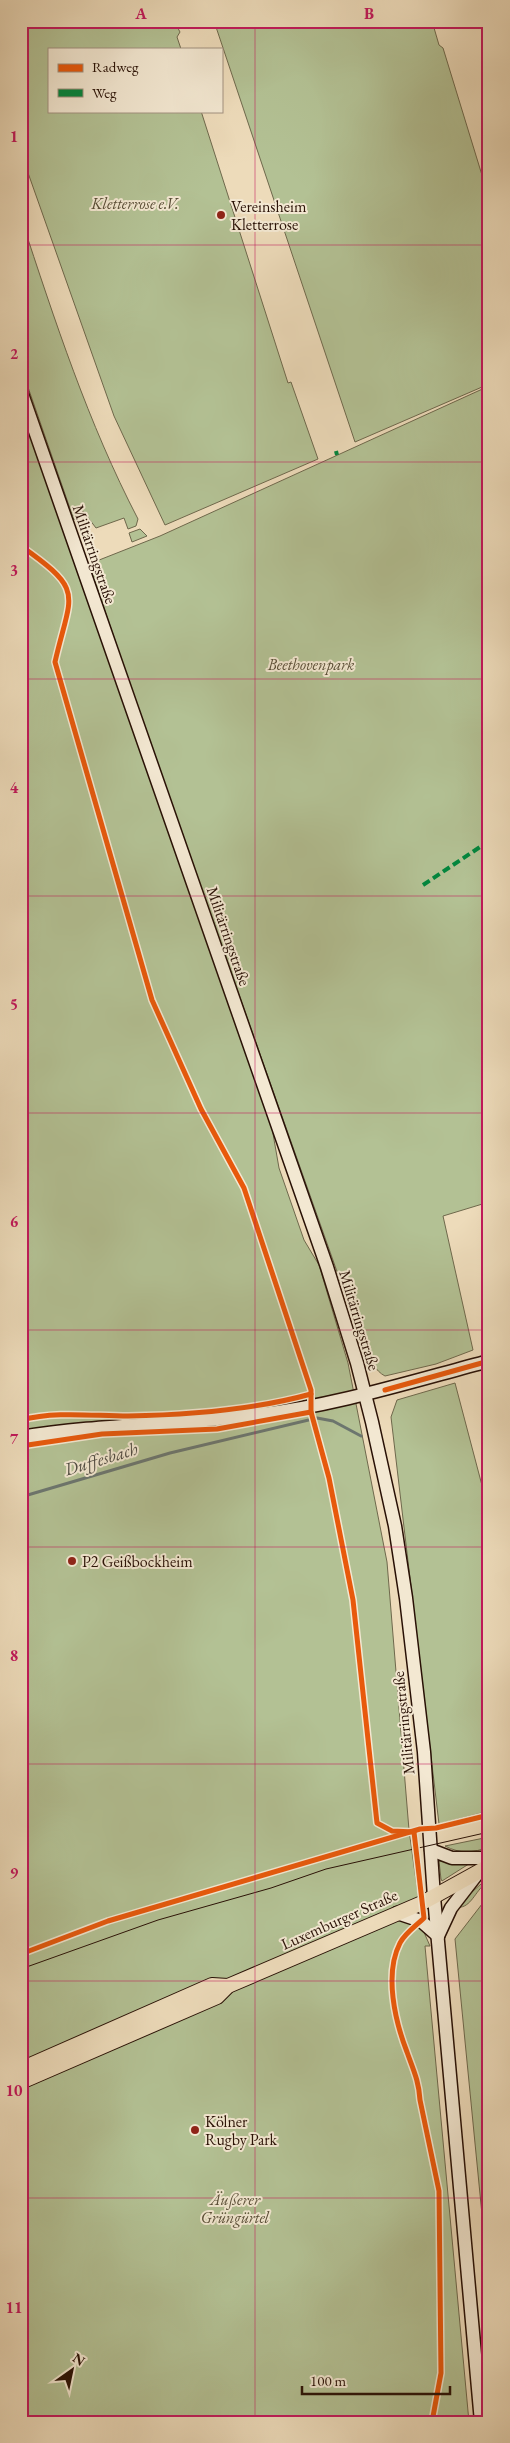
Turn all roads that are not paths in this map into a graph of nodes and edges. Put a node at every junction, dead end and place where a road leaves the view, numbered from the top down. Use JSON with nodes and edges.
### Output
{"nodes":[{"id":1,"x":21,"y":392,"type":"edge"},
{"id":2,"x":489,"y":1361,"type":"edge"},
{"id":3,"x":365,"y":1394,"type":"junction"},
{"id":4,"x":21,"y":1437,"type":"edge"},
{"id":5,"x":430,"y":1850,"type":"junction"},
{"id":6,"x":489,"y":1858,"type":"edge"},
{"id":7,"x":485,"y":1868,"type":"edge"},
{"id":8,"x":434,"y":1897,"type":"junction"},
{"id":9,"x":397,"y":1913,"type":"junction"},
{"id":10,"x":438,"y":1936,"type":"junction"},
{"id":11,"x":228,"y":1986,"type":"junction"},
{"id":12,"x":21,"y":2069,"type":"edge"},
{"id":13,"x":21,"y":2082,"type":"edge"},
{"id":14,"x":481,"y":2422,"type":"edge"}],
"edges":[{"from":1,"to":3,"type":"main road","name":"Militärringstraße"},
{"from":2,"to":3,"type":"main road"},
{"from":3,"to":4,"type":"main road"},
{"from":3,"to":5,"type":"main road","name":"Militärringstraße"},
{"from":5,"to":6,"type":"main road"},
{"from":5,"to":8,"type":"main road","name":"Militärringstraße"},
{"from":7,"to":8,"type":"main road","name":"Luxemburger Straße"},
{"from":7,"to":10,"type":"main road"},
{"from":8,"to":9,"type":"main road","name":"Luxemburger Straße"},
{"from":8,"to":10,"type":"main road","name":"Militärringstraße"},
{"from":9,"to":10,"type":"main road"},
{"from":9,"to":11,"type":"main road","name":"Luxemburger Straße"},
{"from":10,"to":14,"type":"main road","name":"Militärringstraße"},
{"from":11,"to":12,"type":"main road","name":"Luxemburger Straße"},
{"from":11,"to":13,"type":"main road","name":"Luxemburger Straße"}]}
